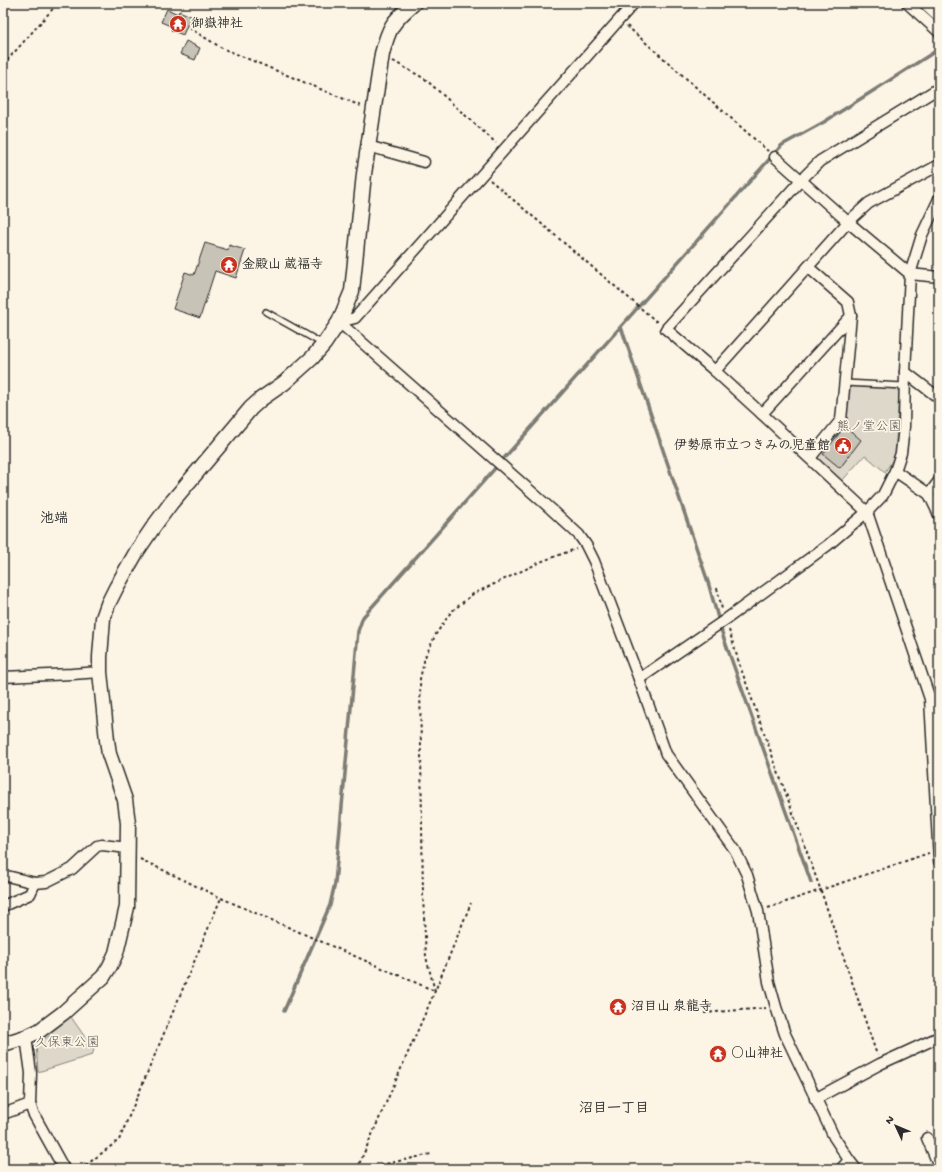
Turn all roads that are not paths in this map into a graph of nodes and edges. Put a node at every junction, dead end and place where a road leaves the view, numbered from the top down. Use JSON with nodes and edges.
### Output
{"nodes":[{"id":1,"x":414,"y":3,"type":"edge"},
{"id":2,"x":634,"y":3,"type":"edge"},
{"id":3,"x":907,"y":3,"type":"edge"},
{"id":4,"x":938,"y":32,"type":"edge"},
{"id":5,"x":939,"y":88,"type":"edge"},
{"id":6,"x":368,"y":146,"type":"junction"},
{"id":7,"x":775,"y":157,"type":"road end"},
{"id":8,"x":424,"y":162,"type":"dead end"},
{"id":9,"x":939,"y":165,"type":"edge"},
{"id":10,"x":801,"y":180,"type":"junction"},
{"id":11,"x":939,"y":199,"type":"edge"},
{"id":12,"x":848,"y":222,"type":"junction"},
{"id":13,"x":808,"y":267,"type":"junction"},
{"id":14,"x":910,"y":274,"type":"junction"},
{"id":15,"x":939,"y":277,"type":"edge"},
{"id":16,"x":266,"y":312,"type":"dead end"},
{"id":17,"x":851,"y":316,"type":"junction"},
{"id":18,"x":339,"y":322,"type":"junction"},
{"id":19,"x":324,"y":344,"type":"junction"},
{"id":20,"x":715,"y":371,"type":"junction"},
{"id":21,"x":905,"y":372,"type":"junction"},
{"id":22,"x":845,"y":383,"type":"junction"},
{"id":23,"x":904,"y":386,"type":"junction"},
{"id":24,"x":939,"y":398,"type":"edge"},
{"id":25,"x":762,"y":414,"type":"junction"},
{"id":26,"x":810,"y":458,"type":"junction"},
{"id":27,"x":895,"y":471,"type":"junction"},
{"id":28,"x":939,"y":481,"type":"edge"},
{"id":29,"x":929,"y":494,"type":"junction"},
{"id":30,"x":867,"y":512,"type":"junction"},
{"id":31,"x":939,"y":515,"type":"edge"},
{"id":32,"x":100,"y":672,"type":"junction"},
{"id":33,"x":3,"y":677,"type":"edge"},
{"id":34,"x":639,"y":679,"type":"junction"},
{"id":35,"x":935,"y":698,"type":"edge"},
{"id":36,"x":939,"y":849,"type":"edge"},
{"id":37,"x":128,"y":851,"type":"junction"},
{"id":38,"x":939,"y":861,"type":"edge"},
{"id":39,"x":3,"y":875,"type":"edge"},
{"id":40,"x":35,"y":883,"type":"junction"},
{"id":41,"x":3,"y":906,"type":"edge"},
{"id":42,"x":26,"y":1037,"type":"junction"},
{"id":43,"x":939,"y":1037,"type":"edge"},
{"id":44,"x":3,"y":1044,"type":"edge"},
{"id":45,"x":815,"y":1099,"type":"junction"},
{"id":46,"x":30,"y":1104,"type":"junction"},
{"id":47,"x":3,"y":1114,"type":"edge"},
{"id":48,"x":927,"y":1138,"type":"dead end"},
{"id":49,"x":849,"y":1160,"type":"junction"},
{"id":50,"x":939,"y":1165,"type":"edge"},
{"id":51,"x":64,"y":1169,"type":"edge"},
{"id":52,"x":840,"y":1169,"type":"edge"},
{"id":53,"x":856,"y":1169,"type":"edge"}],
"edges":[{"from":1,"to":6,"type":"street"},
{"from":2,"to":18,"type":"street"},
{"from":3,"to":4,"type":"street"},
{"from":5,"to":10,"type":"street"},
{"from":6,"to":8,"type":"street"},
{"from":6,"to":18,"type":"street"},
{"from":7,"to":10,"type":"street"},
{"from":9,"to":12,"type":"street"},
{"from":10,"to":12,"type":"street"},
{"from":10,"to":20,"type":"street"},
{"from":11,"to":14,"type":"street"},
{"from":12,"to":13,"type":"street"},
{"from":12,"to":14,"type":"street"},
{"from":13,"to":17,"type":"street"},
{"from":13,"to":20,"type":"street"},
{"from":14,"to":15,"type":"street"},
{"from":14,"to":21,"type":"street"},
{"from":16,"to":19,"type":"lane"},
{"from":17,"to":22,"type":"street"},
{"from":17,"to":25,"type":"street"},
{"from":18,"to":19,"type":"street"},
{"from":18,"to":34,"type":"street"},
{"from":19,"to":32,"type":"street"},
{"from":20,"to":25,"type":"street"},
{"from":21,"to":23,"type":"street"},
{"from":21,"to":24,"type":"street"},
{"from":22,"to":23,"type":"lane"},
{"from":22,"to":26,"type":"street"},
{"from":23,"to":27,"type":"street"},
{"from":25,"to":26,"type":"street"},
{"from":26,"to":30,"type":"street"},
{"from":27,"to":29,"type":"street"},
{"from":27,"to":30,"type":"street"},
{"from":28,"to":29,"type":"street"},
{"from":29,"to":31,"type":"street"},
{"from":30,"to":34,"type":"street"},
{"from":30,"to":35,"type":"street"},
{"from":32,"to":33,"type":"street"},
{"from":32,"to":37,"type":"street"},
{"from":34,"to":45,"type":"street"},
{"from":35,"to":36,"type":"street"},
{"from":36,"to":38,"type":"street"},
{"from":37,"to":40,"type":"street"},
{"from":37,"to":42,"type":"street"},
{"from":39,"to":40,"type":"street"},
{"from":40,"to":41,"type":"street"},
{"from":42,"to":44,"type":"street"},
{"from":42,"to":46,"type":"street"},
{"from":43,"to":45,"type":"street"},
{"from":45,"to":49,"type":"street"},
{"from":46,"to":47,"type":"street"},
{"from":46,"to":51,"type":"street"},
{"from":48,"to":50,"type":"street"},
{"from":49,"to":52,"type":"street"},
{"from":49,"to":53,"type":"street"}]}
